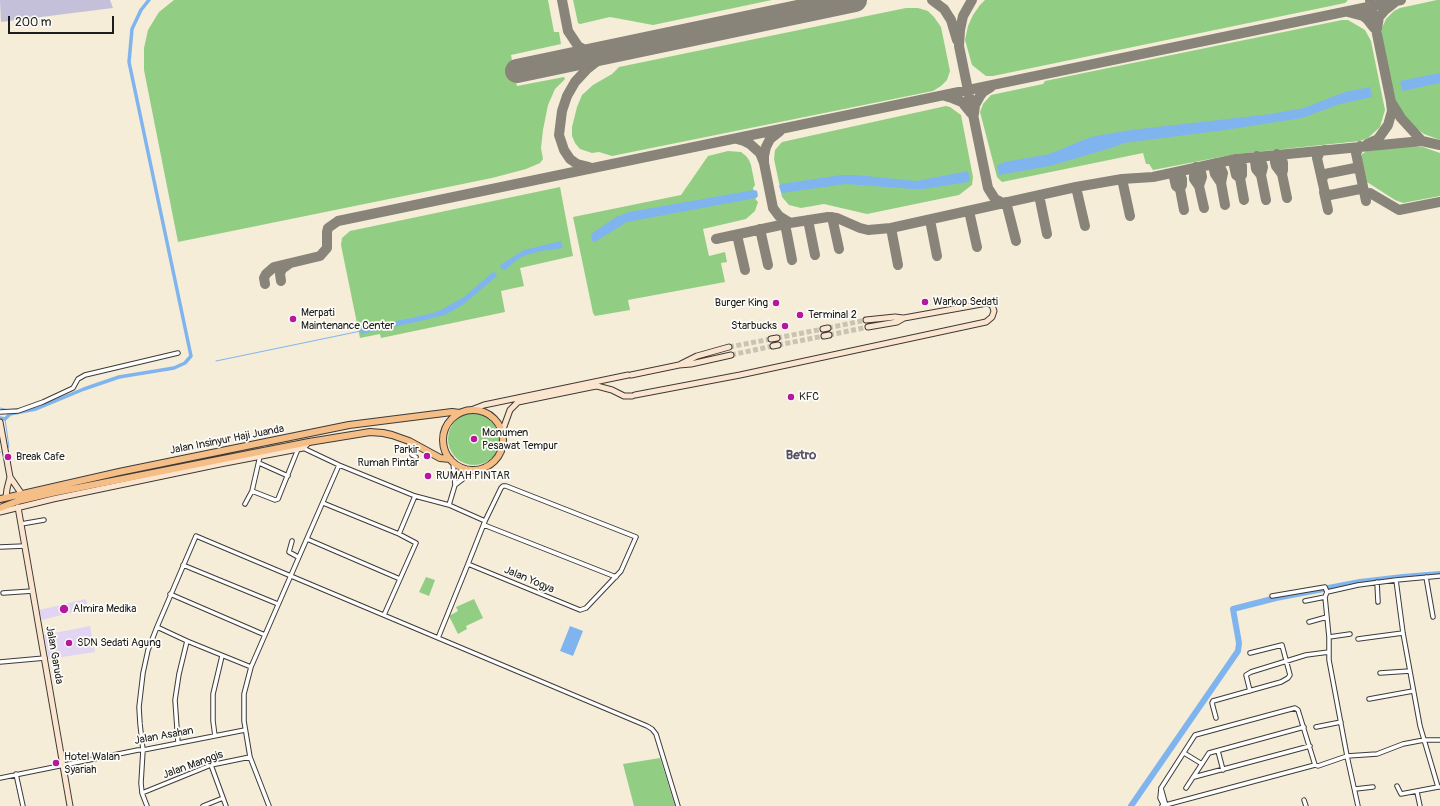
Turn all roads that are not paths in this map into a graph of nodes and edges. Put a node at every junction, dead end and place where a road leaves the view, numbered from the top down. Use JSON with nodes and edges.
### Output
{"nodes":[{"id":1,"x":904,"y":318,"type":"junction"},
{"id":2,"x":866,"y":320,"type":"tunnel mouth"},
{"id":3,"x":868,"y":327,"type":"tunnel mouth"},
{"id":4,"x":730,"y":347,"type":"tunnel mouth"},
{"id":5,"x":178,"y":353,"type":"dead end"},
{"id":6,"x":731,"y":355,"type":"tunnel mouth"},
{"id":7,"x":679,"y":365,"type":"junction"},
{"id":8,"x":471,"y":410,"type":"junction"},
{"id":9,"x":0,"y":412,"type":"edge"},
{"id":10,"x":460,"y":413,"type":"junction"},
{"id":11,"x":0,"y":422,"type":"edge"},
{"id":12,"x":502,"y":432,"type":"junction"},
{"id":13,"x":288,"y":438,"type":"junction"},
{"id":14,"x":409,"y":441,"type":"junction"},
{"id":15,"x":309,"y":442,"type":"junction"},
{"id":16,"x":289,"y":446,"type":"junction"},
{"id":17,"x":2,"y":448,"type":"edge"},
{"id":18,"x":300,"y":449,"type":"junction"},
{"id":19,"x":260,"y":456,"type":"junction"},
{"id":20,"x":416,"y":457,"type":"dead end"},
{"id":21,"x":451,"y":461,"type":"junction"},
{"id":22,"x":259,"y":463,"type":"junction"},
{"id":23,"x":339,"y":465,"type":"junction"},
{"id":24,"x":472,"y":470,"type":"junction"},
{"id":25,"x":119,"y":472,"type":"junction"},
{"id":26,"x":288,"y":476,"type":"junction"},
{"id":27,"x":10,"y":477,"type":"junction"},
{"id":28,"x":121,"y":480,"type":"junction"},
{"id":29,"x":455,"y":485,"type":"junction"},
{"id":30,"x":252,"y":491,"type":"junction"},
{"id":31,"x":21,"y":493,"type":"junction"},
{"id":32,"x":53,"y":496,"type":"junction"},
{"id":33,"x":415,"y":496,"type":"junction"},
{"id":34,"x":3,"y":498,"type":"edge"},
{"id":35,"x":323,"y":503,"type":"junction"},
{"id":36,"x":245,"y":504,"type":"dead end"},
{"id":37,"x":449,"y":506,"type":"junction"},
{"id":38,"x":18,"y":507,"type":"junction"},
{"id":39,"x":0,"y":508,"type":"edge"},
{"id":40,"x":0,"y":512,"type":"edge"},
{"id":41,"x":44,"y":520,"type":"dead end"},
{"id":42,"x":484,"y":523,"type":"junction"},
{"id":43,"x":21,"y":524,"type":"junction"},
{"id":44,"x":399,"y":534,"type":"junction"},
{"id":45,"x":307,"y":539,"type":"junction"},
{"id":46,"x":292,"y":541,"type":"dead end"},
{"id":47,"x":25,"y":546,"type":"junction"},
{"id":48,"x":0,"y":547,"type":"edge"},
{"id":49,"x":298,"y":557,"type":"junction"},
{"id":50,"x":468,"y":564,"type":"junction"},
{"id":51,"x":183,"y":565,"type":"junction"},
{"id":52,"x":288,"y":575,"type":"junction"},
{"id":53,"x":1440,"y":576,"type":"edge"},
{"id":54,"x":616,"y":577,"type":"junction"},
{"id":55,"x":1426,"y":577,"type":"junction"},
{"id":56,"x":400,"y":579,"type":"junction"},
{"id":57,"x":1396,"y":580,"type":"junction"},
{"id":58,"x":1377,"y":582,"type":"junction"},
{"id":59,"x":33,"y":590,"type":"junction"},
{"id":60,"x":1326,"y":590,"type":"junction"},
{"id":61,"x":3,"y":594,"type":"dead end"},
{"id":62,"x":170,"y":594,"type":"junction"},
{"id":63,"x":1272,"y":596,"type":"dead end"},
{"id":64,"x":1325,"y":597,"type":"junction"},
{"id":65,"x":1305,"y":601,"type":"dead end"},
{"id":66,"x":1378,"y":602,"type":"dead end"},
{"id":67,"x":278,"y":604,"type":"junction"},
{"id":68,"x":384,"y":615,"type":"junction"},
{"id":69,"x":1327,"y":617,"type":"junction"},
{"id":70,"x":1433,"y":617,"type":"dead end"},
{"id":71,"x":1309,"y":622,"type":"dead end"},
{"id":72,"x":157,"y":627,"type":"junction"},
{"id":73,"x":1403,"y":632,"type":"junction"},
{"id":74,"x":1350,"y":634,"type":"dead end"},
{"id":75,"x":265,"y":635,"type":"junction"},
{"id":76,"x":1329,"y":637,"type":"junction"},
{"id":77,"x":438,"y":638,"type":"junction"},
{"id":78,"x":1358,"y":639,"type":"dead end"},
{"id":79,"x":187,"y":641,"type":"junction"},
{"id":80,"x":1329,"y":652,"type":"junction"},
{"id":81,"x":1250,"y":653,"type":"dead end"},
{"id":82,"x":222,"y":656,"type":"junction"},
{"id":83,"x":45,"y":658,"type":"junction"},
{"id":84,"x":0,"y":662,"type":"edge"},
{"id":85,"x":1286,"y":662,"type":"junction"},
{"id":86,"x":252,"y":667,"type":"junction"},
{"id":87,"x":1410,"y":671,"type":"junction"},
{"id":88,"x":1380,"y":673,"type":"dead end"},
{"id":89,"x":1250,"y":691,"type":"junction"},
{"id":90,"x":1413,"y":692,"type":"junction"},
{"id":91,"x":1369,"y":699,"type":"dead end"},
{"id":92,"x":1216,"y":718,"type":"dead end"},
{"id":93,"x":1341,"y":722,"type":"junction"},
{"id":94,"x":1304,"y":727,"type":"junction"},
{"id":95,"x":1316,"y":727,"type":"dead end"},
{"id":96,"x":245,"y":730,"type":"junction"},
{"id":97,"x":215,"y":736,"type":"junction"},
{"id":98,"x":1440,"y":740,"type":"edge"},
{"id":99,"x":1424,"y":742,"type":"junction"},
{"id":100,"x":178,"y":743,"type":"junction"},
{"id":101,"x":1310,"y":746,"type":"junction"},
{"id":102,"x":143,"y":750,"type":"junction"},
{"id":103,"x":1218,"y":751,"type":"junction"},
{"id":104,"x":1184,"y":753,"type":"junction"},
{"id":105,"x":250,"y":757,"type":"junction"},
{"id":106,"x":1348,"y":758,"type":"junction"},
{"id":107,"x":1202,"y":764,"type":"junction"},
{"id":108,"x":211,"y":765,"type":"junction"},
{"id":109,"x":63,"y":766,"type":"junction"},
{"id":110,"x":1315,"y":766,"type":"junction"},
{"id":111,"x":1223,"y":770,"type":"junction"},
{"id":112,"x":16,"y":774,"type":"junction"},
{"id":113,"x":1194,"y":777,"type":"junction"},
{"id":114,"x":0,"y":778,"type":"edge"},
{"id":115,"x":1397,"y":786,"type":"dead end"},
{"id":116,"x":1373,"y":787,"type":"dead end"},
{"id":117,"x":1439,"y":787,"type":"edge"},
{"id":118,"x":1186,"y":788,"type":"dead end"},
{"id":119,"x":1355,"y":789,"type":"junction"},
{"id":120,"x":1417,"y":792,"type":"junction"},
{"id":121,"x":142,"y":793,"type":"junction"},
{"id":122,"x":223,"y":798,"type":"junction"},
{"id":123,"x":1304,"y":800,"type":"dead end"},
{"id":124,"x":23,"y":806,"type":"edge"},
{"id":125,"x":70,"y":806,"type":"edge"},
{"id":126,"x":147,"y":806,"type":"edge"},
{"id":127,"x":203,"y":806,"type":"edge"},
{"id":128,"x":226,"y":806,"type":"edge"},
{"id":129,"x":269,"y":806,"type":"edge"},
{"id":130,"x":678,"y":806,"type":"edge"},
{"id":131,"x":1164,"y":806,"type":"edge"},
{"id":132,"x":1306,"y":806,"type":"edge"},
{"id":133,"x":1358,"y":806,"type":"edge"},
{"id":134,"x":1420,"y":806,"type":"edge"}],
"edges":[{"from":1,"to":2,"type":"street"},
{"from":1,"to":3,"type":"street"},
{"from":1,"to":12,"type":"street"},
{"from":4,"to":7,"type":"street"},
{"from":5,"to":9,"type":"street"},
{"from":6,"to":7,"type":"street"},
{"from":7,"to":8,"type":"street"},
{"from":8,"to":10,"type":"highway"},
{"from":8,"to":12,"type":"highway"},
{"from":10,"to":13,"type":"highway","name":"Jalan Insinyur Haji Juanda"},
{"from":10,"to":21,"type":"highway"},
{"from":11,"to":17,"type":"street"},
{"from":12,"to":24,"type":"highway"},
{"from":13,"to":16,"type":"highway"},
{"from":13,"to":25,"type":"highway","name":"Jalan Insinyur Haji Juanda"},
{"from":14,"to":15,"type":"highway","name":"Jalan Insinyur Haji Juanda"},
{"from":14,"to":20,"type":"street"},
{"from":14,"to":21,"type":"highway","name":"Jalan Insinyur Haji Juanda"},
{"from":15,"to":16,"type":"highway","name":"Jalan Insinyur Haji Juanda"},
{"from":15,"to":18,"type":"street"},
{"from":16,"to":28,"type":"highway","name":"Jalan Insinyur Haji Juanda"},
{"from":17,"to":27,"type":"street"},
{"from":18,"to":19,"type":"street","name":"Jalan Insinyur Haji Juanda"},
{"from":18,"to":23,"type":"street"},
{"from":18,"to":26,"type":"street"},
{"from":19,"to":22,"type":"street"},
{"from":19,"to":32,"type":"street","name":"Jalan Insinyur Haji Juanda"},
{"from":21,"to":24,"type":"highway"},
{"from":21,"to":29,"type":"street"},
{"from":22,"to":26,"type":"street"},
{"from":22,"to":30,"type":"street"},
{"from":23,"to":33,"type":"street"},
{"from":23,"to":35,"type":"street"},
{"from":24,"to":29,"type":"street"},
{"from":25,"to":28,"type":"highway"},
{"from":25,"to":31,"type":"highway","name":"Jalan Insinyur Haji Juanda"},
{"from":26,"to":30,"type":"street"},
{"from":27,"to":31,"type":"street"},
{"from":27,"to":34,"type":"street"},
{"from":28,"to":32,"type":"highway","name":"Jalan Insinyur Haji Juanda"},
{"from":29,"to":37,"type":"street"},
{"from":30,"to":36,"type":"street"},
{"from":31,"to":34,"type":"highway","name":"Jalan Insinyur Haji Juanda"},
{"from":32,"to":38,"type":"street","name":"Jalan Insinyur Haji Juanda"},
{"from":32,"to":39,"type":"highway","name":"Jalan Insinyur Haji Juanda"},
{"from":33,"to":37,"type":"street"},
{"from":33,"to":44,"type":"street"},
{"from":35,"to":44,"type":"street"},
{"from":35,"to":45,"type":"street"},
{"from":37,"to":42,"type":"street"},
{"from":38,"to":40,"type":"street","name":"Jalan Insinyur Haji Juanda"},
{"from":38,"to":43,"type":"street","name":"Jalan Garuda"},
{"from":41,"to":43,"type":"street"},
{"from":42,"to":50,"type":"street"},
{"from":42,"to":54,"type":"street"},
{"from":42,"to":54,"type":"street"},
{"from":43,"to":47,"type":"street","name":"Jalan Garuda"},
{"from":44,"to":56,"type":"street"},
{"from":45,"to":49,"type":"street"},
{"from":45,"to":56,"type":"street"},
{"from":46,"to":49,"type":"street"},
{"from":47,"to":48,"type":"street"},
{"from":47,"to":59,"type":"street","name":"Jalan Garuda"},
{"from":49,"to":52,"type":"street"},
{"from":50,"to":54,"type":"street","name":"Jalan Yogya"},
{"from":50,"to":77,"type":"street"},
{"from":51,"to":52,"type":"street"},
{"from":51,"to":62,"type":"street"},
{"from":51,"to":67,"type":"street"},
{"from":52,"to":67,"type":"street"},
{"from":52,"to":68,"type":"street"},
{"from":53,"to":55,"type":"street"},
{"from":55,"to":57,"type":"street"},
{"from":55,"to":70,"type":"street"},
{"from":56,"to":68,"type":"street"},
{"from":57,"to":58,"type":"street"},
{"from":57,"to":73,"type":"street"},
{"from":58,"to":60,"type":"street"},
{"from":58,"to":66,"type":"street"},
{"from":59,"to":61,"type":"street"},
{"from":59,"to":83,"type":"street","name":"Jalan Garuda"},
{"from":60,"to":63,"type":"street"},
{"from":60,"to":64,"type":"street"},
{"from":62,"to":72,"type":"street"},
{"from":62,"to":75,"type":"street"},
{"from":64,"to":65,"type":"street"},
{"from":64,"to":69,"type":"street"},
{"from":67,"to":75,"type":"street"},
{"from":68,"to":77,"type":"street"},
{"from":69,"to":71,"type":"street"},
{"from":69,"to":76,"type":"street"},
{"from":72,"to":79,"type":"street"},
{"from":72,"to":102,"type":"street"},
{"from":73,"to":78,"type":"street"},
{"from":73,"to":87,"type":"street"},
{"from":74,"to":76,"type":"street"},
{"from":75,"to":86,"type":"street"},
{"from":76,"to":80,"type":"street"},
{"from":77,"to":130,"type":"street"},
{"from":79,"to":82,"type":"street"},
{"from":79,"to":100,"type":"street"},
{"from":80,"to":85,"type":"street"},
{"from":80,"to":93,"type":"street"},
{"from":81,"to":85,"type":"street"},
{"from":82,"to":86,"type":"street"},
{"from":82,"to":97,"type":"street"},
{"from":83,"to":84,"type":"street"},
{"from":83,"to":109,"type":"street","name":"Jalan Garuda"},
{"from":85,"to":89,"type":"street"},
{"from":85,"to":89,"type":"street"},
{"from":86,"to":96,"type":"street"},
{"from":87,"to":88,"type":"street"},
{"from":87,"to":90,"type":"street"},
{"from":89,"to":92,"type":"street"},
{"from":90,"to":91,"type":"street"},
{"from":90,"to":99,"type":"street"},
{"from":93,"to":95,"type":"street"},
{"from":93,"to":106,"type":"street"},
{"from":94,"to":101,"type":"street"},
{"from":94,"to":103,"type":"street"},
{"from":94,"to":104,"type":"street"},
{"from":96,"to":97,"type":"street","name":"Jalan Asahan"},
{"from":96,"to":105,"type":"street"},
{"from":97,"to":100,"type":"street","name":"Jalan Asahan"},
{"from":98,"to":99,"type":"street"},
{"from":99,"to":106,"type":"street"},
{"from":99,"to":117,"type":"street"},
{"from":100,"to":102,"type":"street","name":"Jalan Asahan"},
{"from":101,"to":110,"type":"street"},
{"from":101,"to":111,"type":"street"},
{"from":102,"to":109,"type":"street","name":"Jalan Asahan"},
{"from":102,"to":121,"type":"street"},
{"from":103,"to":107,"type":"street"},
{"from":103,"to":111,"type":"street"},
{"from":104,"to":107,"type":"street"},
{"from":104,"to":131,"type":"street"},
{"from":105,"to":108,"type":"street","name":"Jalan Manggis"},
{"from":105,"to":129,"type":"street"},
{"from":106,"to":110,"type":"street"},
{"from":106,"to":119,"type":"street"},
{"from":107,"to":113,"type":"street"},
{"from":108,"to":121,"type":"street","name":"Jalan Manggis"},
{"from":108,"to":122,"type":"street"},
{"from":109,"to":112,"type":"street","name":"Jalan Asahan"},
{"from":109,"to":125,"type":"street","name":"Jalan Garuda"},
{"from":110,"to":131,"type":"street"},
{"from":111,"to":113,"type":"street"},
{"from":112,"to":114,"type":"street","name":"Jalan Asahan"},
{"from":112,"to":124,"type":"street"},
{"from":113,"to":118,"type":"street"},
{"from":115,"to":120,"type":"street"},
{"from":116,"to":119,"type":"street"},
{"from":117,"to":120,"type":"street"},
{"from":119,"to":133,"type":"street"},
{"from":120,"to":134,"type":"street"},
{"from":121,"to":126,"type":"street"},
{"from":122,"to":127,"type":"street"},
{"from":122,"to":128,"type":"street"},
{"from":123,"to":132,"type":"street"}]}
